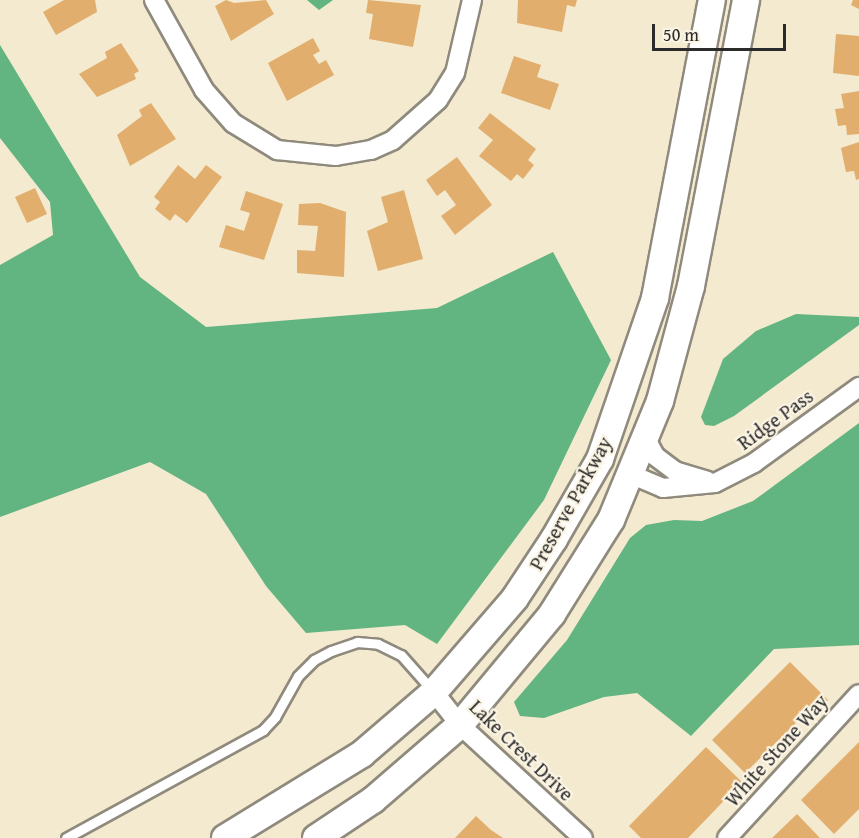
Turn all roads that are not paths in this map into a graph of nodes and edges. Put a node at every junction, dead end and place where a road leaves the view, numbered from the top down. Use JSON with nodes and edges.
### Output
{"nodes":[{"id":1,"x":154,"y":0,"type":"edge"},
{"id":2,"x":472,"y":0,"type":"edge"},
{"id":3,"x":712,"y":0,"type":"edge"},
{"id":4,"x":746,"y":0,"type":"edge"},
{"id":5,"x":859,"y":387,"type":"edge"},
{"id":6,"x":645,"y":437,"type":"junction"},
{"id":7,"x":615,"y":466,"type":"junction"},
{"id":8,"x":715,"y":483,"type":"junction"},
{"id":9,"x":434,"y":692,"type":"junction"},
{"id":10,"x":859,"y":693,"type":"edge"},
{"id":11,"x":460,"y":725,"type":"junction"},
{"id":12,"x":66,"y":838,"type":"edge"},
{"id":13,"x":225,"y":838,"type":"edge"},
{"id":14,"x":316,"y":838,"type":"edge"},
{"id":15,"x":583,"y":838,"type":"edge"},
{"id":16,"x":727,"y":838,"type":"edge"}],
"edges":[{"from":1,"to":2,"type":"street"},
{"from":3,"to":7,"type":"street","name":"Preserve Parkway"},
{"from":4,"to":6,"type":"street","name":"Preserve Parkway"},
{"from":5,"to":8,"type":"street","name":"Ridge Pass"},
{"from":6,"to":7,"type":"street","name":"Preserve Parkway"},
{"from":6,"to":8,"type":"street"},
{"from":7,"to":8,"type":"street","name":"Ridge Pass"},
{"from":7,"to":9,"type":"street","name":"Preserve Parkway"},
{"from":7,"to":11,"type":"street","name":"Preserve Parkway"},
{"from":9,"to":11,"type":"street","name":"Lake Crest Drive"},
{"from":9,"to":12,"type":"lane"},
{"from":9,"to":13,"type":"street","name":"Preserve Parkway"},
{"from":10,"to":16,"type":"street","name":"White Stone Way"},
{"from":11,"to":14,"type":"street","name":"Preserve Parkway"},
{"from":11,"to":15,"type":"street","name":"Lake Crest Drive"}]}
